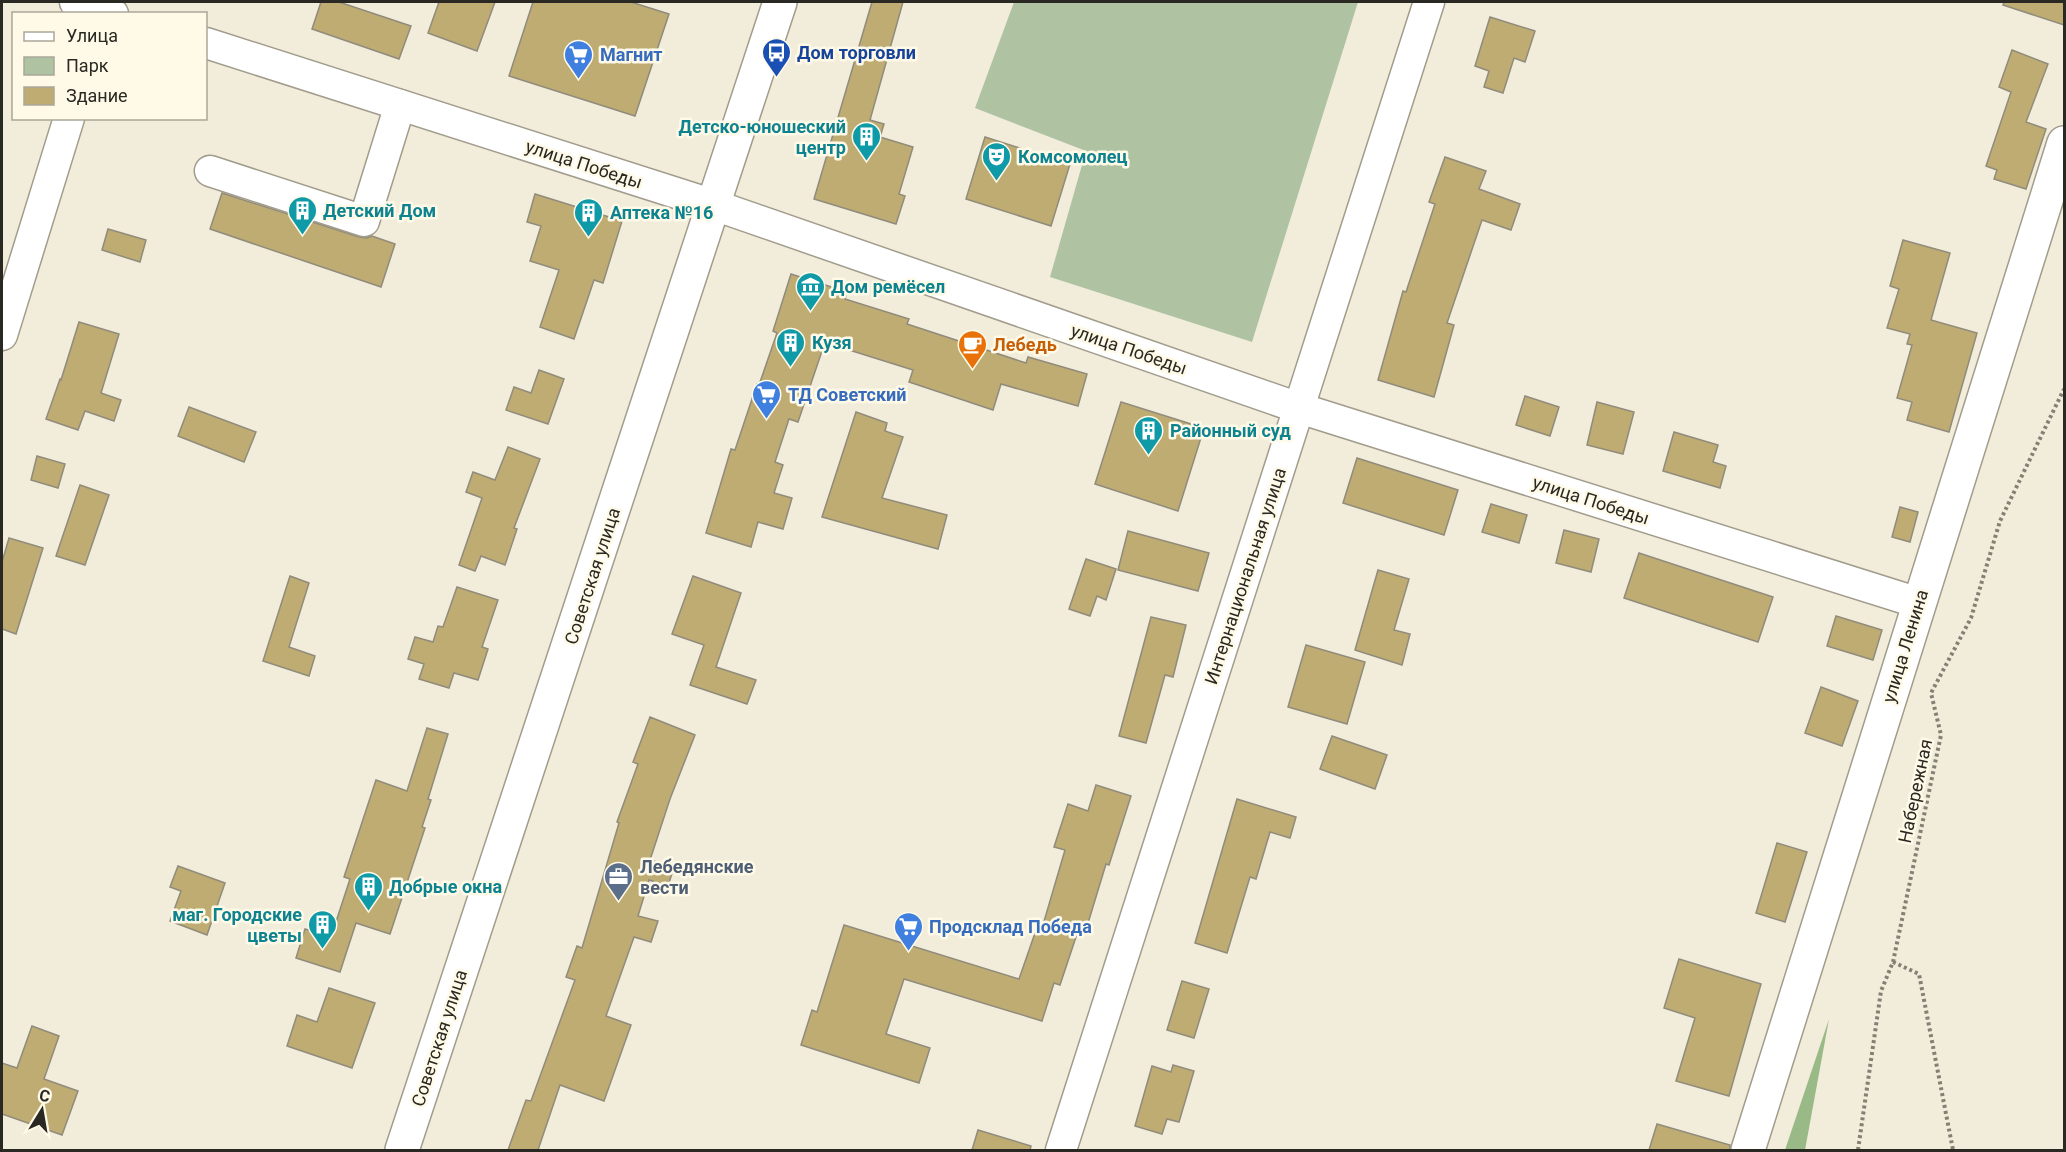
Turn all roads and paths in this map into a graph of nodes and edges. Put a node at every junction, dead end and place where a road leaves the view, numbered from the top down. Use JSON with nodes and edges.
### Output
{"nodes":[{"id":1,"x":75,"y":2,"type":"edge"},
{"id":2,"x":780,"y":2,"type":"edge"},
{"id":3,"x":1429,"y":2,"type":"edge"},
{"id":4,"x":106,"y":10,"type":"edge"},
{"id":5,"x":207,"y":43,"type":"edge"},
{"id":6,"x":400,"y":105,"type":"junction"},
{"id":7,"x":68,"y":120,"type":"edge"},
{"id":8,"x":2064,"y":143,"type":"edge"},
{"id":9,"x":210,"y":171,"type":"dead end"},
{"id":10,"x":714,"y":205,"type":"junction"},
{"id":11,"x":2,"y":334,"type":"edge"},
{"id":12,"x":2064,"y":389,"type":"edge"},
{"id":13,"x":1299,"y":408,"type":"junction"},
{"id":14,"x":1918,"y":603,"type":"junction"},
{"id":15,"x":1893,"y":962,"type":"junction"},
{"id":16,"x":402,"y":1150,"type":"edge"},
{"id":17,"x":1061,"y":1150,"type":"edge"},
{"id":18,"x":1748,"y":1150,"type":"edge"},
{"id":19,"x":1858,"y":1150,"type":"edge"},
{"id":20,"x":1953,"y":1150,"type":"edge"}],
"edges":[{"from":1,"to":4,"type":"street"},
{"from":2,"to":10,"type":"main road","name":"Советская улица"},
{"from":3,"to":13,"type":"street","name":"Интернациональная улица"},
{"from":5,"to":6,"type":"street","name":"улица Победы"},
{"from":6,"to":9,"type":"street"},
{"from":6,"to":10,"type":"street","name":"улица Победы"},
{"from":7,"to":11,"type":"street"},
{"from":8,"to":14,"type":"main road","name":"улица Ленина"},
{"from":10,"to":13,"type":"street","name":"улица Победы"},
{"from":10,"to":16,"type":"main road","name":"Советская улица"},
{"from":12,"to":15,"type":"path","name":"Набережная"},
{"from":13,"to":14,"type":"street","name":"улица Победы"},
{"from":13,"to":17,"type":"street","name":"Интернациональная улица"},
{"from":14,"to":18,"type":"main road","name":"улица Ленина"},
{"from":15,"to":19,"type":"path","name":"Набережная"},
{"from":15,"to":20,"type":"path"}]}
